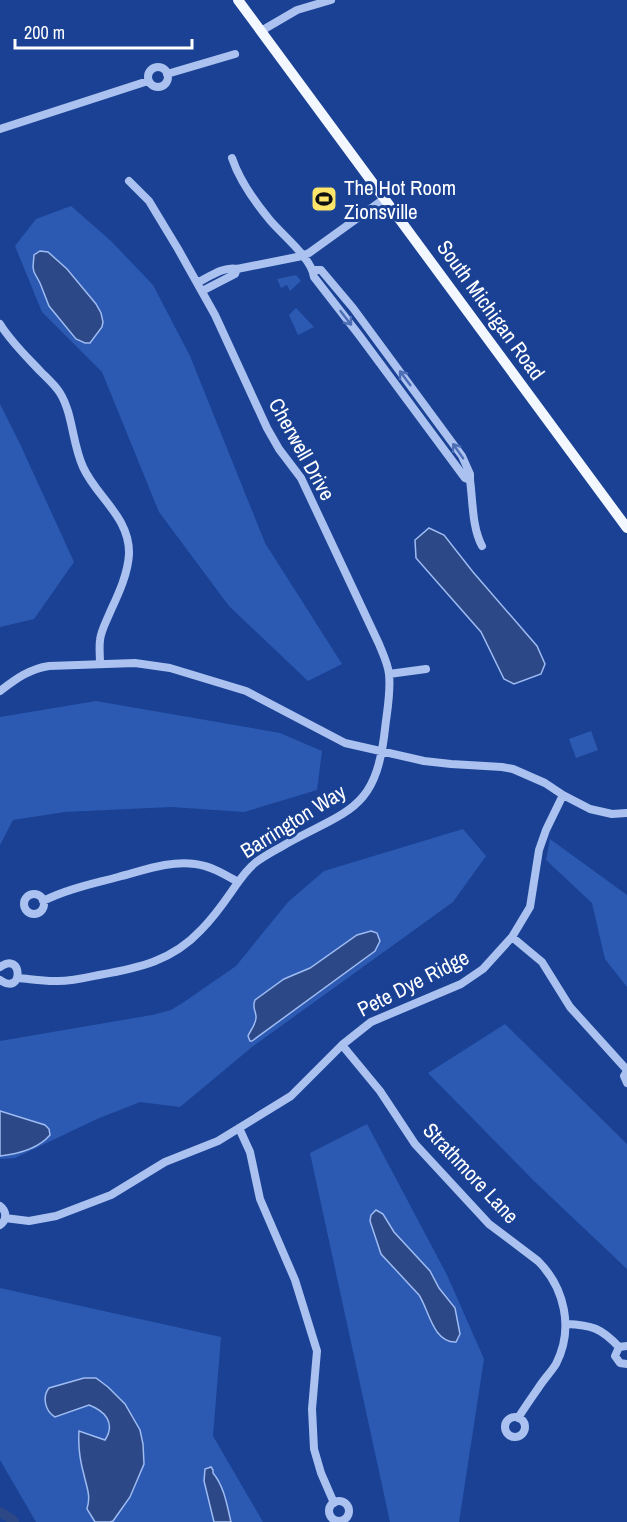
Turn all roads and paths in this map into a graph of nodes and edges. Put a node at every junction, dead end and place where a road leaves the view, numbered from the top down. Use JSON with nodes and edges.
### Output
{"nodes":[{"id":1,"x":238,"y":0,"type":"edge"},
{"id":2,"x":331,"y":0,"type":"edge"},
{"id":3,"x":261,"y":31,"type":"junction"},
{"id":4,"x":235,"y":54,"type":"dead end"},
{"id":5,"x":167,"y":74,"type":"junction"},
{"id":6,"x":148,"y":81,"type":"junction"},
{"id":7,"x":0,"y":129,"type":"edge"},
{"id":8,"x":232,"y":158,"type":"dead end"},
{"id":9,"x":129,"y":182,"type":"dead end"},
{"id":10,"x":384,"y":199,"type":"junction"},
{"id":11,"x":303,"y":256,"type":"junction"},
{"id":12,"x":237,"y":269,"type":"junction"},
{"id":13,"x":313,"y":270,"type":"junction"},
{"id":14,"x":197,"y":283,"type":"junction"},
{"id":15,"x":202,"y":291,"type":"junction"},
{"id":16,"x":0,"y":324,"type":"edge"},
{"id":17,"x":382,"y":347,"type":"junction"},
{"id":18,"x":372,"y":353,"type":"junction"},
{"id":19,"x":440,"y":425,"type":"junction"},
{"id":20,"x":431,"y":432,"type":"junction"},
{"id":21,"x":470,"y":480,"type":"junction"},
{"id":22,"x":627,"y":528,"type":"edge"},
{"id":23,"x":482,"y":546,"type":"dead end"},
{"id":24,"x":100,"y":663,"type":"junction"},
{"id":25,"x":426,"y":669,"type":"dead end"},
{"id":26,"x":389,"y":674,"type":"junction"},
{"id":27,"x":0,"y":691,"type":"edge"},
{"id":28,"x":382,"y":753,"type":"junction"},
{"id":29,"x":563,"y":795,"type":"junction"},
{"id":30,"x":627,"y":813,"type":"edge"},
{"id":31,"x":238,"y":882,"type":"junction"},
{"id":32,"x":43,"y":901,"type":"dead end"},
{"id":33,"x":512,"y":937,"type":"junction"},
{"id":34,"x":0,"y":967,"type":"edge"},
{"id":35,"x":18,"y":978,"type":"junction"},
{"id":36,"x":0,"y":980,"type":"edge"},
{"id":37,"x":342,"y":1045,"type":"junction"},
{"id":38,"x":627,"y":1070,"type":"edge"},
{"id":39,"x":627,"y":1083,"type":"edge"},
{"id":40,"x":239,"y":1128,"type":"junction"},
{"id":41,"x":0,"y":1206,"type":"edge"},
{"id":42,"x":3,"y":1221,"type":"edge"},
{"id":43,"x":566,"y":1324,"type":"junction"},
{"id":44,"x":623,"y":1346,"type":"edge"},
{"id":45,"x":627,"y":1364,"type":"edge"},
{"id":46,"x":518,"y":1418,"type":"dead end"},
{"id":47,"x":334,"y":1503,"type":"junction"},
{"id":48,"x":344,"y":1521,"type":"edge"}],
"edges":[{"from":1,"to":3,"type":"main road","name":"South Michigan Road"},
{"from":2,"to":3,"type":"street"},
{"from":3,"to":10,"type":"main road","name":"South Michigan Road"},
{"from":4,"to":5,"type":"street"},
{"from":5,"to":6,"type":"street"},
{"from":5,"to":6,"type":"street"},
{"from":6,"to":7,"type":"street"},
{"from":8,"to":11,"type":"street"},
{"from":9,"to":14,"type":"street","name":"Cherwell Drive"},
{"from":10,"to":11,"type":"street"},
{"from":10,"to":22,"type":"main road","name":"South Michigan Road"},
{"from":11,"to":12,"type":"street"},
{"from":11,"to":13,"type":"street"},
{"from":12,"to":14,"type":"street"},
{"from":12,"to":15,"type":"street"},
{"from":13,"to":17,"type":"street"},
{"from":13,"to":18,"type":"street","one_way":true},
{"from":14,"to":15,"type":"street","name":"Cherwell Drive"},
{"from":15,"to":26,"type":"street","name":"Cherwell Drive"},
{"from":16,"to":24,"type":"street"},
{"from":17,"to":18,"type":"street"},
{"from":19,"to":17,"type":"street","one_way":true},
{"from":18,"to":20,"type":"street"},
{"from":19,"to":20,"type":"street"},
{"from":21,"to":19,"type":"street","one_way":true},
{"from":20,"to":21,"type":"street"},
{"from":21,"to":23,"type":"street"},
{"from":24,"to":27,"type":"street"},
{"from":24,"to":28,"type":"street"},
{"from":25,"to":26,"type":"street"},
{"from":26,"to":28,"type":"street","name":"Cherwell Drive"},
{"from":28,"to":29,"type":"street"},
{"from":28,"to":31,"type":"street","name":"Barrington Way"},
{"from":29,"to":30,"type":"street"},
{"from":29,"to":33,"type":"street","name":"Pete Dye Ridge"},
{"from":31,"to":32,"type":"street"},
{"from":31,"to":35,"type":"street","name":"Barrington Way"},
{"from":33,"to":37,"type":"street","name":"Pete Dye Ridge"},
{"from":33,"to":38,"type":"street"},
{"from":34,"to":35,"type":"street","name":"Barrington Way"},
{"from":35,"to":36,"type":"street","name":"Barrington Way"},
{"from":37,"to":40,"type":"street","name":"Pete Dye Ridge"},
{"from":37,"to":43,"type":"street","name":"Strathmore Lane"},
{"from":38,"to":39,"type":"street"},
{"from":40,"to":42,"type":"street","name":"Pete Dye Ridge"},
{"from":40,"to":47,"type":"street"},
{"from":41,"to":42,"type":"street","name":"Pete Dye Ridge"},
{"from":43,"to":44,"type":"street"},
{"from":43,"to":46,"type":"street","name":"Strathmore Lane"},
{"from":44,"to":45,"type":"street"},
{"from":47,"to":48,"type":"street"},
{"from":47,"to":48,"type":"street"}]}
